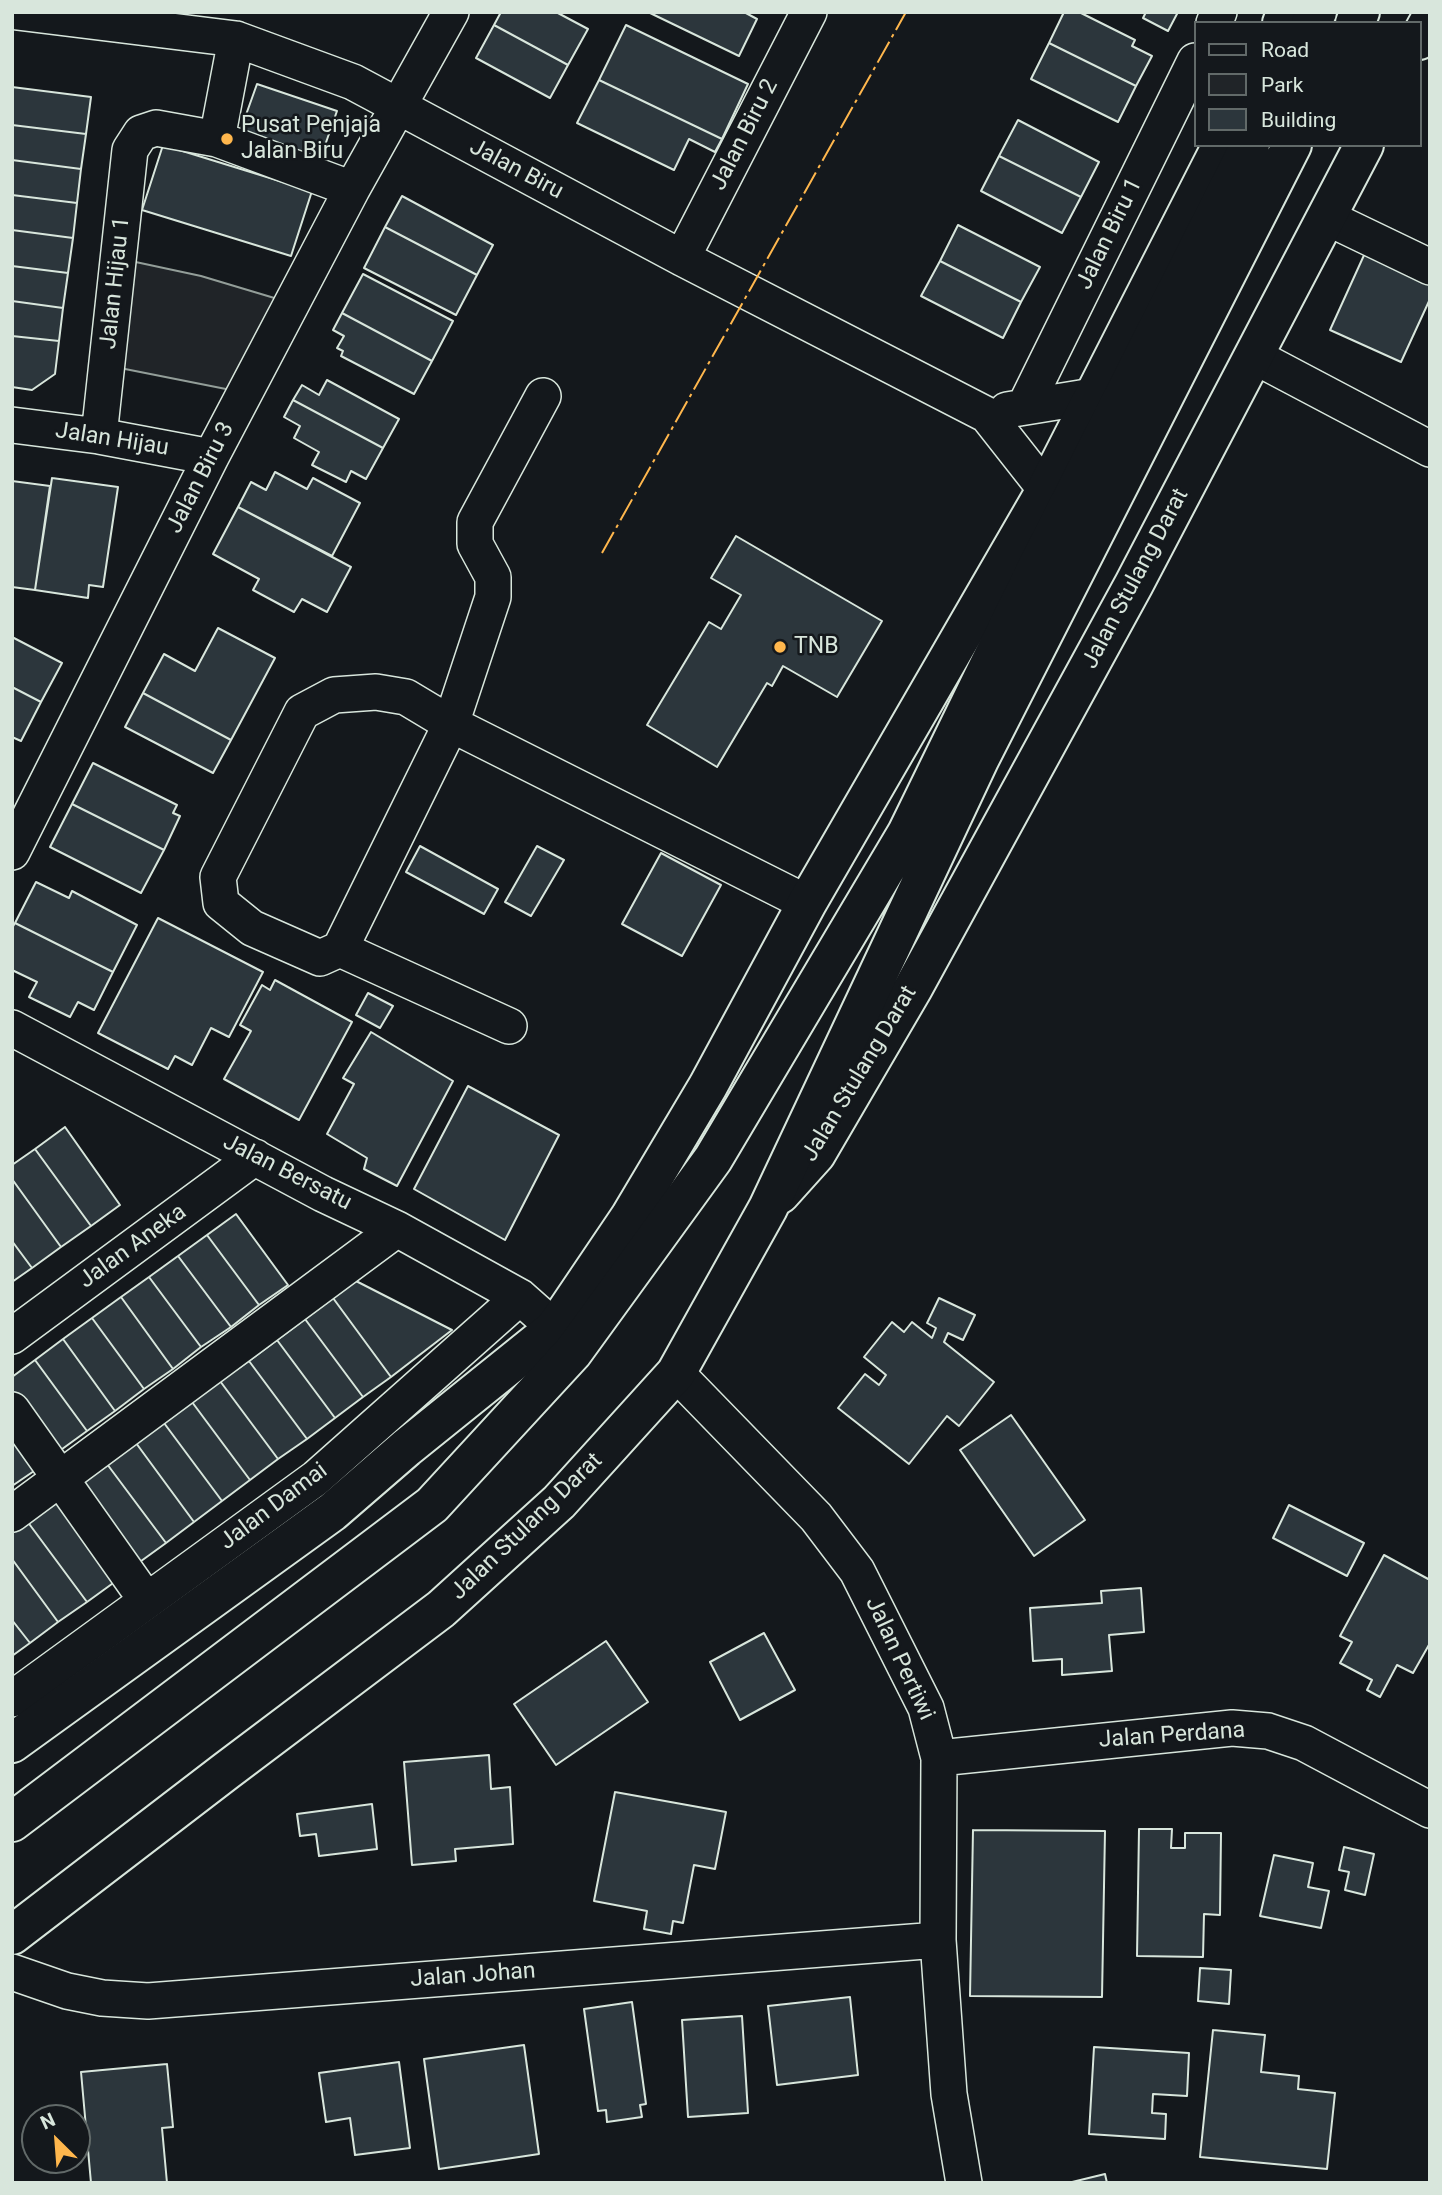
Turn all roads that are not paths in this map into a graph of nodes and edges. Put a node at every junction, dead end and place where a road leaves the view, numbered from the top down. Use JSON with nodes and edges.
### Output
{"nodes":[{"id":1,"x":17,"y":12,"type":"edge"},
{"id":2,"x":451,"y":12,"type":"edge"},
{"id":3,"x":809,"y":12,"type":"edge"},
{"id":4,"x":1430,"y":20,"type":"edge"},
{"id":5,"x":1421,"y":36,"type":"edge"},
{"id":6,"x":236,"y":40,"type":"junction"},
{"id":7,"x":1194,"y":63,"type":"edge"},
{"id":8,"x":399,"y":108,"type":"junction"},
{"id":9,"x":217,"y":139,"type":"junction"},
{"id":10,"x":1221,"y":147,"type":"edge"},
{"id":11,"x":1249,"y":147,"type":"edge"},
{"id":12,"x":1291,"y":147,"type":"edge"},
{"id":13,"x":1363,"y":147,"type":"edge"},
{"id":14,"x":352,"y":189,"type":"junction"},
{"id":15,"x":1326,"y":217,"type":"junction"},
{"id":16,"x":682,"y":258,"type":"junction"},
{"id":17,"x":1430,"y":267,"type":"edge"},
{"id":18,"x":1265,"y":362,"type":"junction"},
{"id":19,"x":543,"y":396,"type":"dead end"},
{"id":20,"x":1093,"y":396,"type":"junction"},
{"id":21,"x":1025,"y":406,"type":"junction"},
{"id":22,"x":987,"y":415,"type":"junction"},
{"id":23,"x":12,"y":425,"type":"edge"},
{"id":24,"x":99,"y":436,"type":"junction"},
{"id":25,"x":1430,"y":449,"type":"edge"},
{"id":26,"x":211,"y":457,"type":"junction"},
{"id":27,"x":1046,"y":490,"type":"junction"},
{"id":28,"x":451,"y":724,"type":"junction"},
{"id":29,"x":12,"y":852,"type":"edge"},
{"id":30,"x":807,"y":903,"type":"junction"},
{"id":31,"x":340,"y":949,"type":"junction"},
{"id":32,"x":509,"y":1026,"type":"dead end"},
{"id":33,"x":12,"y":1028,"type":"edge"},
{"id":34,"x":254,"y":1157,"type":"junction"},
{"id":35,"x":768,"y":1208,"type":"junction"},
{"id":36,"x":397,"y":1229,"type":"junction"},
{"id":37,"x":520,"y":1297,"type":"junction"},
{"id":38,"x":555,"y":1328,"type":"junction"},
{"id":39,"x":12,"y":1336,"type":"edge"},
{"id":40,"x":676,"y":1373,"type":"junction"},
{"id":41,"x":12,"y":1410,"type":"edge"},
{"id":42,"x":61,"y":1479,"type":"junction"},
{"id":43,"x":12,"y":1514,"type":"edge"},
{"id":44,"x":146,"y":1601,"type":"junction"},
{"id":45,"x":12,"y":1699,"type":"edge"},
{"id":46,"x":12,"y":1743,"type":"edge"},
{"id":47,"x":939,"y":1758,"type":"junction"},
{"id":48,"x":1430,"y":1810,"type":"edge"},
{"id":49,"x":12,"y":1822,"type":"edge"},
{"id":50,"x":12,"y":1935,"type":"edge"},
{"id":51,"x":937,"y":1940,"type":"junction"},
{"id":52,"x":12,"y":1972,"type":"edge"},
{"id":53,"x":964,"y":2183,"type":"edge"}],
"edges":[{"from":1,"to":6,"type":"street","name":"Jalan Biru"},
{"from":2,"to":8,"type":"street","name":"Jalan Biru 3"},
{"from":3,"to":16,"type":"street","name":"Jalan Biru 2"},
{"from":4,"to":5,"type":"main road"},
{"from":6,"to":8,"type":"street","name":"Jalan Biru"},
{"from":6,"to":9,"type":"street"},
{"from":7,"to":21,"type":"street","name":"Jalan Biru 1"},
{"from":8,"to":14,"type":"street","name":"Jalan Biru 3"},
{"from":8,"to":16,"type":"street","name":"Jalan Biru"},
{"from":9,"to":14,"type":"street"},
{"from":9,"to":24,"type":"street","name":"Jalan Hijau 1"},
{"from":10,"to":20,"type":"main road"},
{"from":11,"to":49,"type":"main road"},
{"from":12,"to":35,"type":"main road"},
{"from":13,"to":15,"type":"main road","name":"Jalan Stulang Darat"},
{"from":14,"to":26,"type":"street","name":"Jalan Biru 3"},
{"from":15,"to":17,"type":"street"},
{"from":15,"to":18,"type":"main road","name":"Jalan Stulang Darat"},
{"from":16,"to":22,"type":"street","name":"Jalan Biru"},
{"from":18,"to":25,"type":"street"},
{"from":18,"to":35,"type":"main road","name":"Jalan Stulang Darat"},
{"from":19,"to":28,"type":"street"},
{"from":20,"to":21,"type":"street"},
{"from":20,"to":27,"type":"main road"},
{"from":21,"to":22,"type":"street"},
{"from":22,"to":27,"type":"street","name":"Jalan Biru"},
{"from":23,"to":24,"type":"street","name":"Jalan Hijau"},
{"from":24,"to":26,"type":"street","name":"Jalan Hijau"},
{"from":26,"to":29,"type":"street","name":"Jalan Biru 3"},
{"from":27,"to":30,"type":"main road"},
{"from":28,"to":30,"type":"street"},
{"from":28,"to":31,"type":"street"},
{"from":28,"to":31,"type":"street"},
{"from":30,"to":38,"type":"main road"},
{"from":31,"to":32,"type":"street"},
{"from":33,"to":34,"type":"street","name":"Jalan Bersatu"},
{"from":34,"to":36,"type":"street","name":"Jalan Bersatu"},
{"from":34,"to":39,"type":"street","name":"Jalan Aneka"},
{"from":35,"to":40,"type":"main road","name":"Jalan Stulang Darat"},
{"from":36,"to":37,"type":"street","name":"Jalan Bersatu"},
{"from":36,"to":42,"type":"street"},
{"from":37,"to":38,"type":"street","name":"Jalan Bersatu"},
{"from":37,"to":44,"type":"street","name":"Jalan Damai"},
{"from":38,"to":46,"type":"main road"},
{"from":40,"to":47,"type":"street","name":"Jalan Pertiwi"},
{"from":40,"to":50,"type":"main road","name":"Jalan Stulang Darat"},
{"from":41,"to":42,"type":"street"},
{"from":42,"to":43,"type":"street"},
{"from":42,"to":44,"type":"street"},
{"from":44,"to":45,"type":"street","name":"Jalan Damai"},
{"from":47,"to":48,"type":"street","name":"Jalan Perdana"},
{"from":47,"to":51,"type":"street","name":"Jalan Pertiwi"},
{"from":51,"to":52,"type":"street","name":"Jalan Johan"},
{"from":51,"to":53,"type":"street","name":"Jalan Pertiwi"}]}
